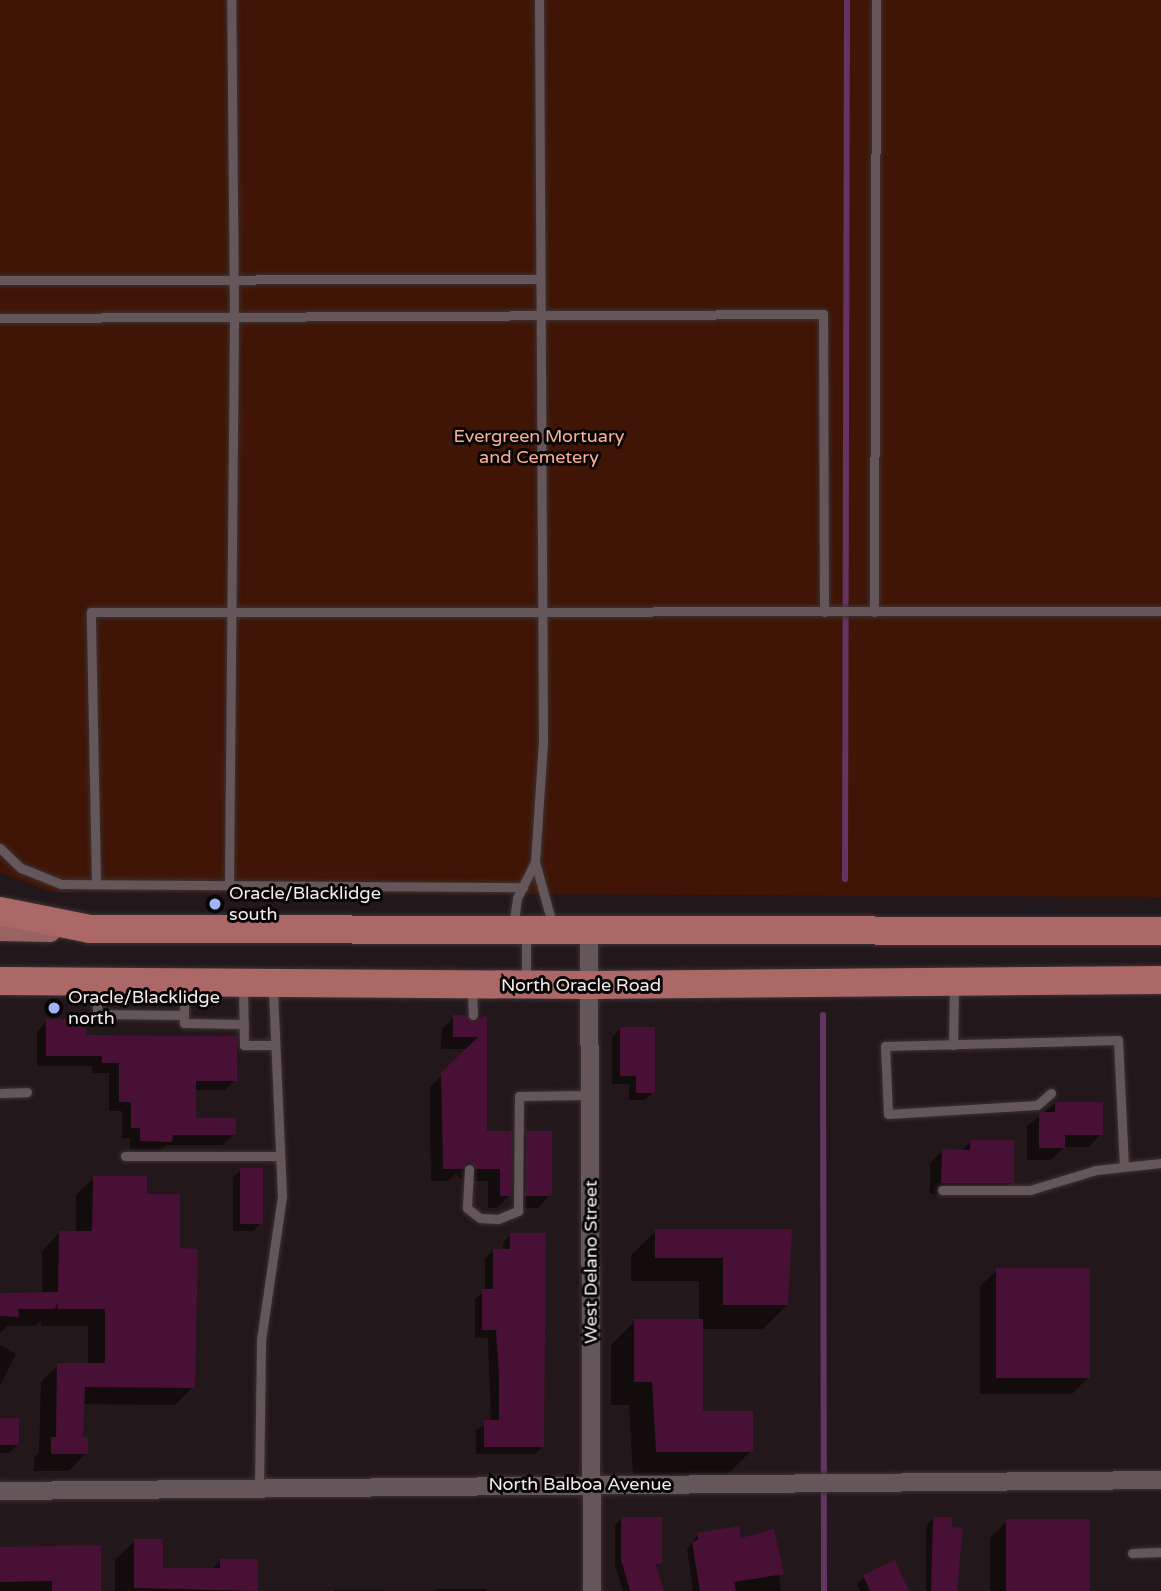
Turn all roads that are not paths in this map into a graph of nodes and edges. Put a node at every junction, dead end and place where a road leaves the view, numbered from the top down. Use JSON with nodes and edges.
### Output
{"nodes":[{"id":1,"x":231,"y":0,"type":"edge"},
{"id":2,"x":539,"y":0,"type":"edge"},
{"id":3,"x":876,"y":0,"type":"edge"},
{"id":4,"x":234,"y":279,"type":"junction"},
{"id":5,"x":540,"y":279,"type":"junction"},
{"id":6,"x":0,"y":280,"type":"edge"},
{"id":7,"x":234,"y":317,"type":"junction"},
{"id":8,"x":541,"y":317,"type":"junction"},
{"id":9,"x":0,"y":318,"type":"edge"},
{"id":10,"x":232,"y":611,"type":"junction"},
{"id":11,"x":542,"y":611,"type":"junction"},
{"id":12,"x":1161,"y":611,"type":"edge"},
{"id":13,"x":824,"y":612,"type":"junction"},
{"id":14,"x":874,"y":612,"type":"junction"},
{"id":15,"x":0,"y":848,"type":"edge"},
{"id":16,"x":535,"y":862,"type":"junction"},
{"id":17,"x":96,"y":883,"type":"junction"},
{"id":18,"x":229,"y":884,"type":"junction"},
{"id":19,"x":523,"y":887,"type":"junction"},
{"id":20,"x":0,"y":911,"type":"edge"},
{"id":21,"x":0,"y":928,"type":"edge"},
{"id":22,"x":90,"y":929,"type":"junction"},
{"id":23,"x":1161,"y":931,"type":"edge"},
{"id":24,"x":519,"y":932,"type":"junction"},
{"id":25,"x":554,"y":932,"type":"junction"},
{"id":26,"x":589,"y":932,"type":"junction"},
{"id":27,"x":1161,"y":980,"type":"edge"},
{"id":28,"x":97,"y":981,"type":"junction"},
{"id":29,"x":3,"y":982,"type":"edge"},
{"id":30,"x":954,"y":982,"type":"junction"},
{"id":31,"x":184,"y":983,"type":"junction"},
{"id":32,"x":243,"y":983,"type":"junction"},
{"id":33,"x":273,"y":983,"type":"junction"},
{"id":34,"x":472,"y":985,"type":"junction"},
{"id":35,"x":526,"y":985,"type":"junction"},
{"id":36,"x":588,"y":985,"type":"junction"},
{"id":37,"x":184,"y":1015,"type":"junction"},
{"id":38,"x":473,"y":1015,"type":"dead end"},
{"id":39,"x":244,"y":1024,"type":"junction"},
{"id":40,"x":274,"y":1045,"type":"junction"},
{"id":41,"x":953,"y":1045,"type":"junction"},
{"id":42,"x":0,"y":1093,"type":"edge"},
{"id":43,"x":27,"y":1093,"type":"dead end"},
{"id":44,"x":1051,"y":1093,"type":"dead end"},
{"id":45,"x":589,"y":1095,"type":"junction"},
{"id":46,"x":125,"y":1156,"type":"dead end"},
{"id":47,"x":279,"y":1156,"type":"junction"},
{"id":48,"x":1161,"y":1164,"type":"edge"},
{"id":49,"x":1124,"y":1167,"type":"junction"},
{"id":50,"x":469,"y":1169,"type":"dead end"},
{"id":51,"x":942,"y":1190,"type":"dead end"},
{"id":52,"x":1161,"y":1480,"type":"edge"},
{"id":53,"x":592,"y":1483,"type":"junction"},
{"id":54,"x":259,"y":1488,"type":"junction"},
{"id":55,"x":0,"y":1491,"type":"edge"},
{"id":56,"x":1161,"y":1552,"type":"edge"},
{"id":57,"x":1132,"y":1553,"type":"dead end"},
{"id":58,"x":592,"y":1591,"type":"edge"}],
"edges":[{"from":1,"to":4,"type":"lane"},
{"from":2,"to":5,"type":"lane"},
{"from":3,"to":14,"type":"lane"},
{"from":4,"to":5,"type":"lane"},
{"from":4,"to":6,"type":"lane"},
{"from":4,"to":7,"type":"lane"},
{"from":5,"to":8,"type":"lane"},
{"from":7,"to":8,"type":"lane"},
{"from":7,"to":9,"type":"lane"},
{"from":7,"to":10,"type":"lane"},
{"from":8,"to":11,"type":"lane"},
{"from":8,"to":13,"type":"lane"},
{"from":10,"to":11,"type":"lane"},
{"from":10,"to":17,"type":"lane"},
{"from":10,"to":18,"type":"lane"},
{"from":11,"to":13,"type":"lane"},
{"from":11,"to":16,"type":"lane"},
{"from":12,"to":14,"type":"lane"},
{"from":13,"to":14,"type":"lane"},
{"from":15,"to":17,"type":"lane"},
{"from":16,"to":19,"type":"lane"},
{"from":16,"to":25,"type":"lane"},
{"from":17,"to":18,"type":"lane"},
{"from":18,"to":19,"type":"lane"},
{"from":19,"to":24,"type":"lane"},
{"from":20,"to":22,"type":"highway"},
{"from":21,"to":22,"type":"main road"},
{"from":22,"to":24,"type":"highway"},
{"from":23,"to":26,"type":"highway"},
{"from":24,"to":25,"type":"highway"},
{"from":24,"to":35,"type":"lane"},
{"from":25,"to":26,"type":"highway"},
{"from":26,"to":36,"type":"street","name":"West Delano Street"},
{"from":27,"to":30,"type":"highway","name":"North Oracle Road"},
{"from":28,"to":29,"type":"highway","name":"North Oracle Road"},
{"from":28,"to":31,"type":"highway","name":"North Oracle Road"},
{"from":28,"to":37,"type":"lane"},
{"from":30,"to":36,"type":"highway","name":"North Oracle Road"},
{"from":30,"to":41,"type":"lane"},
{"from":31,"to":32,"type":"highway","name":"North Oracle Road"},
{"from":31,"to":37,"type":"lane"},
{"from":32,"to":33,"type":"highway","name":"North Oracle Road"},
{"from":32,"to":39,"type":"lane"},
{"from":33,"to":34,"type":"highway","name":"North Oracle Road"},
{"from":33,"to":40,"type":"lane"},
{"from":34,"to":35,"type":"highway","name":"North Oracle Road"},
{"from":34,"to":38,"type":"lane"},
{"from":35,"to":36,"type":"highway","name":"North Oracle Road"},
{"from":36,"to":45,"type":"street","name":"West Delano Street"},
{"from":37,"to":39,"type":"lane"},
{"from":39,"to":40,"type":"lane"},
{"from":40,"to":47,"type":"lane"},
{"from":41,"to":44,"type":"lane"},
{"from":41,"to":49,"type":"lane"},
{"from":42,"to":43,"type":"lane"},
{"from":45,"to":50,"type":"lane"},
{"from":45,"to":53,"type":"street","name":"West Delano Street"},
{"from":46,"to":47,"type":"lane"},
{"from":47,"to":54,"type":"lane"},
{"from":48,"to":49,"type":"lane"},
{"from":49,"to":51,"type":"lane"},
{"from":52,"to":53,"type":"street","name":"North Balboa Avenue"},
{"from":53,"to":54,"type":"street","name":"North Balboa Avenue"},
{"from":53,"to":58,"type":"street","name":"West Delano Street"},
{"from":54,"to":55,"type":"street","name":"North Balboa Avenue"},
{"from":56,"to":57,"type":"lane"}]}
